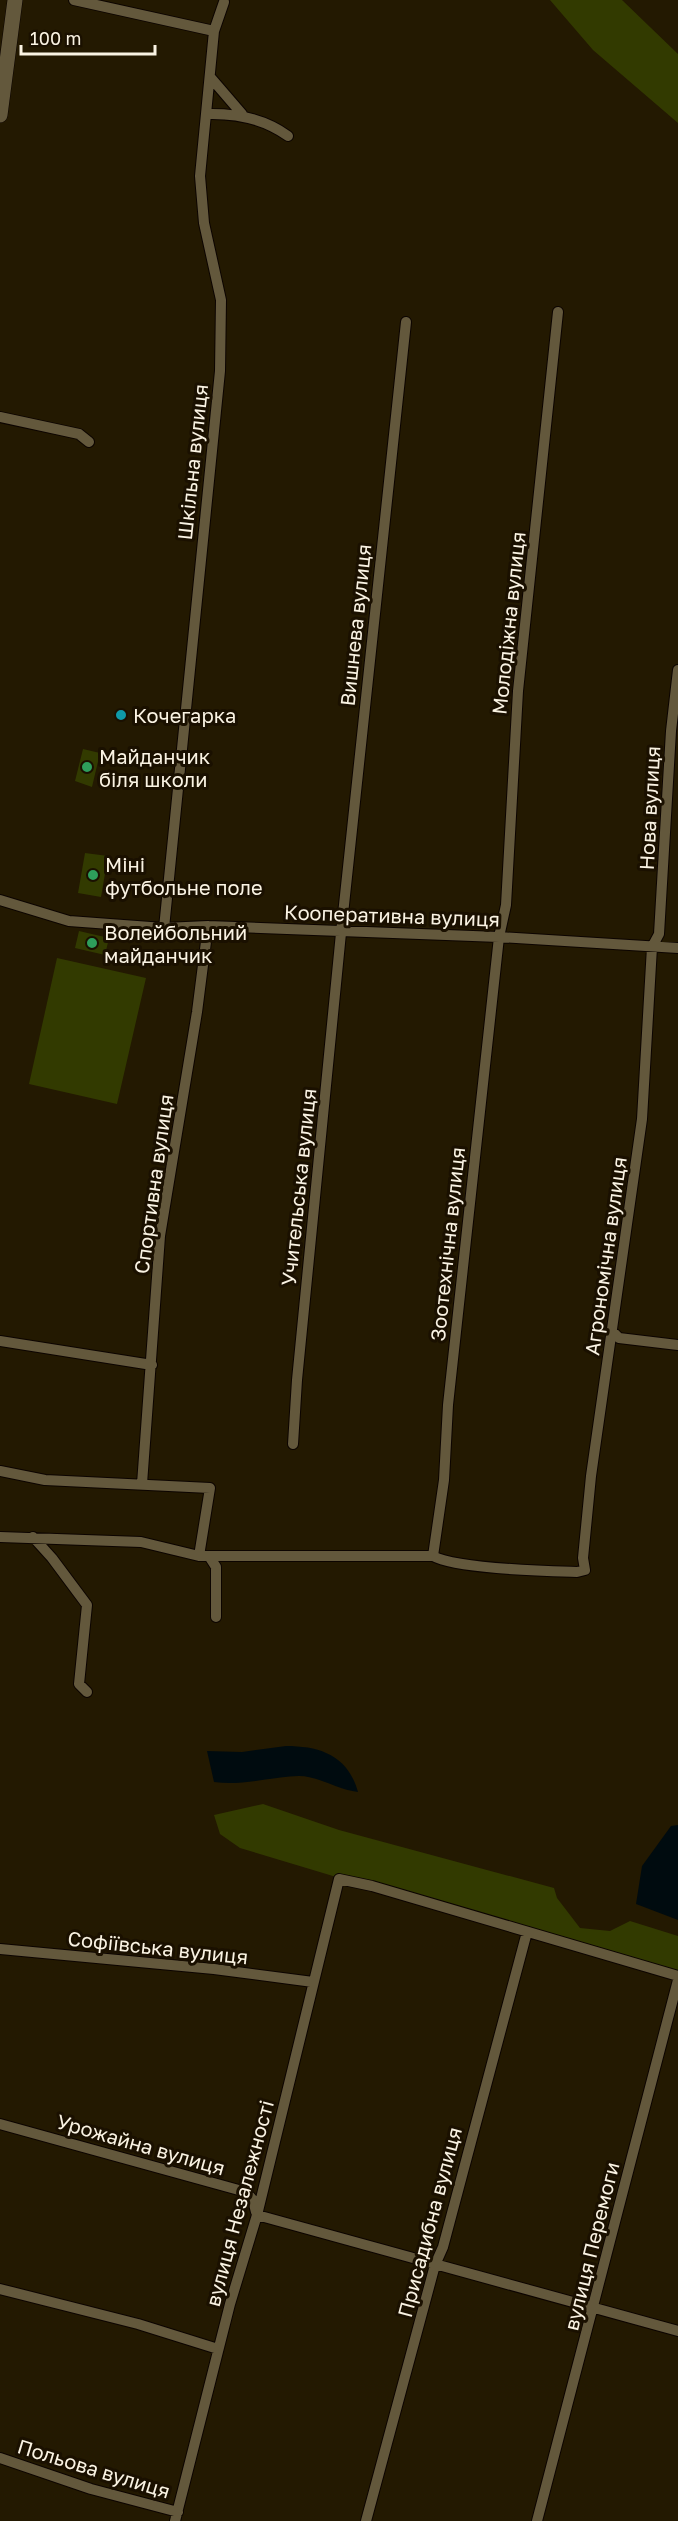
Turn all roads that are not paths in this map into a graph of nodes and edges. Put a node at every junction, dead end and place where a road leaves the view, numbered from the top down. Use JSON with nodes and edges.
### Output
{"nodes":[{"id":1,"x":15,"y":0,"type":"edge"},
{"id":2,"x":74,"y":0,"type":"edge"},
{"id":3,"x":224,"y":2,"type":"dead end"},
{"id":4,"x":214,"y":31,"type":"junction"},
{"id":5,"x":211,"y":78,"type":"junction"},
{"id":6,"x":206,"y":114,"type":"junction"},
{"id":7,"x":242,"y":114,"type":"junction"},
{"id":8,"x":0,"y":115,"type":"edge"},
{"id":9,"x":288,"y":136,"type":"dead end"},
{"id":10,"x":558,"y":312,"type":"dead end"},
{"id":11,"x":406,"y":322,"type":"dead end"},
{"id":12,"x":0,"y":417,"type":"edge"},
{"id":13,"x":89,"y":442,"type":"dead end"},
{"id":14,"x":678,"y":670,"type":"edge"},
{"id":15,"x":0,"y":900,"type":"edge"},
{"id":16,"x":208,"y":926,"type":"junction"},
{"id":17,"x":164,"y":928,"type":"junction"},
{"id":18,"x":341,"y":933,"type":"junction"},
{"id":19,"x":499,"y":937,"type":"junction"},
{"id":20,"x":652,"y":947,"type":"junction"},
{"id":21,"x":678,"y":948,"type":"edge"},
{"id":22,"x":612,"y":1331,"type":"junction"},
{"id":23,"x":0,"y":1341,"type":"edge"},
{"id":24,"x":678,"y":1345,"type":"edge"},
{"id":25,"x":152,"y":1365,"type":"junction"},
{"id":26,"x":293,"y":1444,"type":"dead end"},
{"id":27,"x":0,"y":1472,"type":"edge"},
{"id":28,"x":142,"y":1484,"type":"junction"},
{"id":29,"x":0,"y":1537,"type":"edge"},
{"id":30,"x":33,"y":1537,"type":"junction"},
{"id":31,"x":204,"y":1556,"type":"junction"},
{"id":32,"x":433,"y":1556,"type":"junction"},
{"id":33,"x":216,"y":1617,"type":"dead end"},
{"id":34,"x":87,"y":1692,"type":"dead end"},
{"id":35,"x":527,"y":1932,"type":"junction"},
{"id":36,"x":0,"y":1949,"type":"edge"},
{"id":37,"x":678,"y":1978,"type":"edge"},
{"id":38,"x":313,"y":1982,"type":"junction"},
{"id":39,"x":0,"y":2124,"type":"edge"},
{"id":40,"x":256,"y":2215,"type":"junction"},
{"id":41,"x":435,"y":2265,"type":"junction"},
{"id":42,"x":0,"y":2289,"type":"edge"},
{"id":43,"x":594,"y":2310,"type":"junction"},
{"id":44,"x":678,"y":2331,"type":"edge"},
{"id":45,"x":218,"y":2349,"type":"junction"},
{"id":46,"x":0,"y":2458,"type":"edge"},
{"id":47,"x":177,"y":2516,"type":"edge"},
{"id":48,"x":366,"y":2521,"type":"edge"},
{"id":49,"x":537,"y":2521,"type":"edge"}],
"edges":[{"from":1,"to":8,"type":"street"},
{"from":2,"to":4,"type":"street"},
{"from":3,"to":4,"type":"street","name":"Шкільна вулиця"},
{"from":4,"to":5,"type":"street","name":"Шкільна вулиця"},
{"from":5,"to":6,"type":"street","name":"Шкільна вулиця"},
{"from":5,"to":7,"type":"street"},
{"from":6,"to":7,"type":"street"},
{"from":6,"to":17,"type":"street","name":"Шкільна вулиця"},
{"from":7,"to":9,"type":"street"},
{"from":10,"to":19,"type":"street","name":"Молодіжна вулиця"},
{"from":11,"to":18,"type":"street","name":"Вишнева вулиця"},
{"from":12,"to":13,"type":"street"},
{"from":14,"to":20,"type":"street","name":"Нова вулиця"},
{"from":15,"to":17,"type":"street","name":"Кооперативна вулиця"},
{"from":16,"to":17,"type":"street","name":"Кооперативна вулиця"},
{"from":16,"to":18,"type":"street","name":"Кооперативна вулиця"},
{"from":16,"to":25,"type":"street","name":"Спортивна вулиця"},
{"from":18,"to":19,"type":"street","name":"Кооперативна вулиця"},
{"from":18,"to":26,"type":"street","name":"Учительська вулиця"},
{"from":19,"to":20,"type":"street","name":"Кооперативна вулиця"},
{"from":19,"to":32,"type":"street","name":"Зоотехнічна вулиця"},
{"from":20,"to":21,"type":"street","name":"Кооперативна вулиця"},
{"from":20,"to":22,"type":"street","name":"Агрономічна вулиця"},
{"from":22,"to":24,"type":"street"},
{"from":22,"to":32,"type":"street","name":"Агрономічна вулиця"},
{"from":23,"to":25,"type":"street"},
{"from":25,"to":28,"type":"street","name":"Спортивна вулиця"},
{"from":27,"to":28,"type":"street"},
{"from":28,"to":31,"type":"street"},
{"from":29,"to":30,"type":"street"},
{"from":30,"to":31,"type":"street"},
{"from":30,"to":34,"type":"street"},
{"from":31,"to":32,"type":"street"},
{"from":31,"to":33,"type":"street"},
{"from":35,"to":37,"type":"street"},
{"from":35,"to":38,"type":"street","name":"вулиця Незалежності"},
{"from":35,"to":41,"type":"street","name":"Присадибна вулиця"},
{"from":36,"to":38,"type":"street","name":"Софіївська вулиця"},
{"from":37,"to":43,"type":"street","name":"вулиця Перемоги"},
{"from":38,"to":40,"type":"street","name":"вулиця Незалежності"},
{"from":39,"to":40,"type":"street","name":"Урожайна вулиця"},
{"from":40,"to":41,"type":"street"},
{"from":40,"to":45,"type":"street","name":"вулиця Незалежності"},
{"from":41,"to":43,"type":"street"},
{"from":41,"to":48,"type":"street","name":"Присадибна вулиця"},
{"from":42,"to":45,"type":"street"},
{"from":43,"to":44,"type":"street"},
{"from":43,"to":49,"type":"street","name":"вулиця Перемоги"},
{"from":45,"to":47,"type":"street","name":"вулиця Незалежності"},
{"from":46,"to":47,"type":"street","name":"Польова вулиця"}]}
